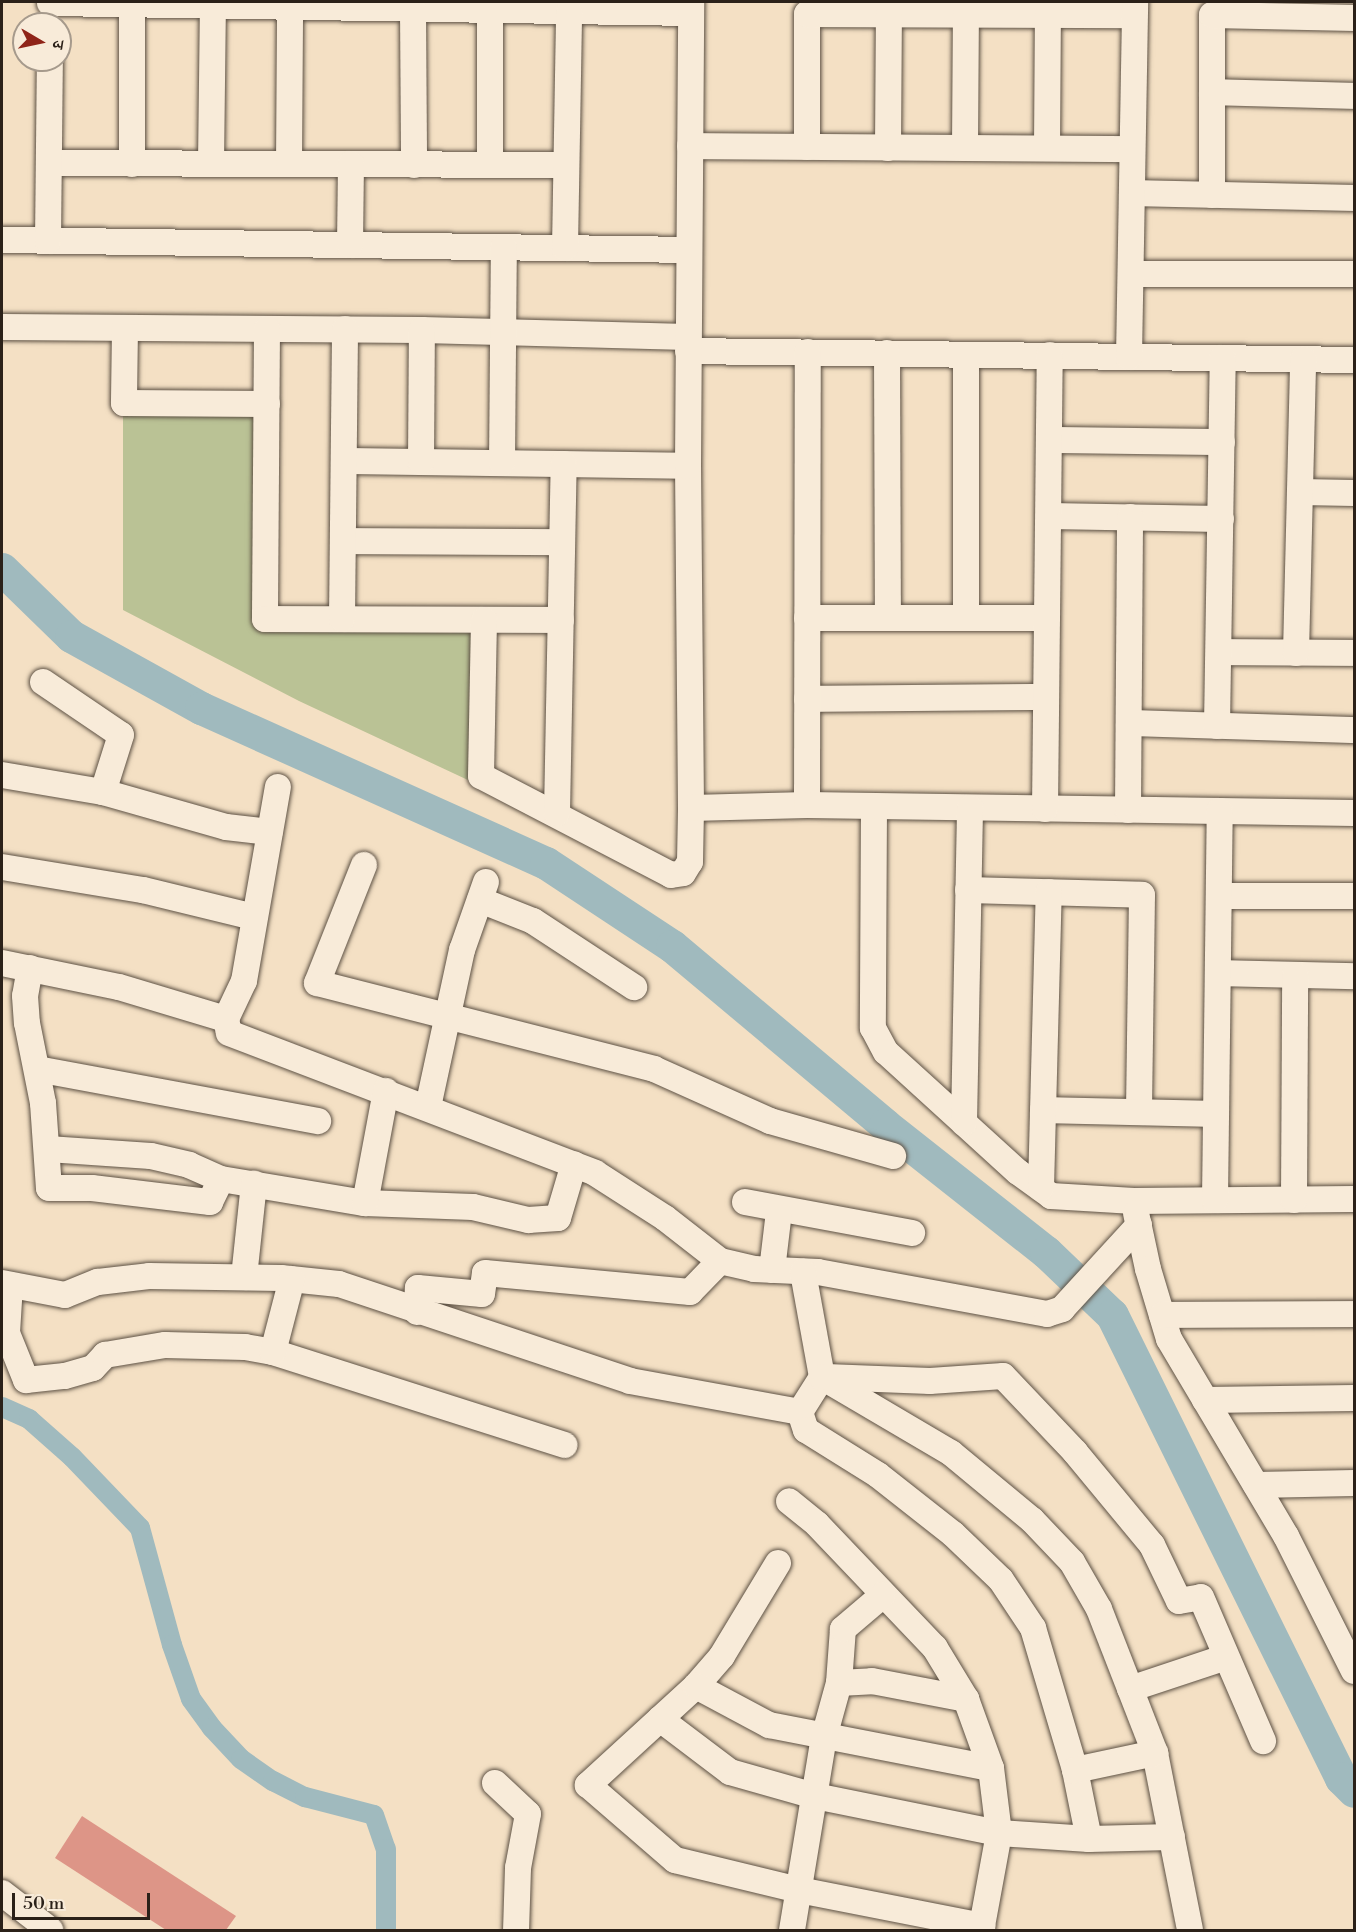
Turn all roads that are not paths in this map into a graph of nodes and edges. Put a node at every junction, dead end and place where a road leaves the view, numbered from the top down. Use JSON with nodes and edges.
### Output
{"nodes":[{"id":1,"x":132,"y":4,"type":"junction"},
{"id":2,"x":350,"y":5,"type":"edge"},
{"id":3,"x":213,"y":6,"type":"junction"},
{"id":4,"x":290,"y":7,"type":"junction"},
{"id":5,"x":691,"y":8,"type":"edge"},
{"id":6,"x":1135,"y":8,"type":"edge"},
{"id":7,"x":413,"y":9,"type":"junction"},
{"id":8,"x":50,"y":10,"type":"edge"},
{"id":9,"x":490,"y":10,"type":"junction"},
{"id":10,"x":569,"y":12,"type":"junction"},
{"id":11,"x":889,"y":15,"type":"junction"},
{"id":12,"x":966,"y":15,"type":"junction"},
{"id":13,"x":1048,"y":15,"type":"junction"},
{"id":14,"x":1354,"y":18,"type":"edge"},
{"id":15,"x":50,"y":72,"type":"edge"},
{"id":16,"x":1212,"y":92,"type":"junction"},
{"id":17,"x":1354,"y":96,"type":"edge"},
{"id":18,"x":690,"y":146,"type":"junction"},
{"id":19,"x":807,"y":147,"type":"junction"},
{"id":20,"x":888,"y":147,"type":"junction"},
{"id":21,"x":965,"y":148,"type":"junction"},
{"id":22,"x":1047,"y":148,"type":"junction"},
{"id":23,"x":1132,"y":149,"type":"junction"},
{"id":24,"x":48,"y":163,"type":"junction"},
{"id":25,"x":132,"y":164,"type":"junction"},
{"id":26,"x":211,"y":164,"type":"junction"},
{"id":27,"x":289,"y":164,"type":"junction"},
{"id":28,"x":351,"y":164,"type":"junction"},
{"id":29,"x":414,"y":165,"type":"junction"},
{"id":30,"x":490,"y":165,"type":"junction"},
{"id":31,"x":566,"y":165,"type":"junction"},
{"id":32,"x":1132,"y":193,"type":"junction"},
{"id":33,"x":1212,"y":195,"type":"junction"},
{"id":34,"x":1354,"y":198,"type":"edge"},
{"id":35,"x":2,"y":240,"type":"edge"},
{"id":36,"x":48,"y":241,"type":"junction"},
{"id":37,"x":350,"y":245,"type":"junction"},
{"id":38,"x":504,"y":247,"type":"junction"},
{"id":39,"x":565,"y":248,"type":"junction"},
{"id":40,"x":689,"y":250,"type":"junction"},
{"id":41,"x":1131,"y":274,"type":"junction"},
{"id":42,"x":1354,"y":274,"type":"edge"},
{"id":43,"x":2,"y":327,"type":"edge"},
{"id":44,"x":125,"y":328,"type":"junction"},
{"id":45,"x":267,"y":329,"type":"junction"},
{"id":46,"x":345,"y":329,"type":"junction"},
{"id":47,"x":422,"y":330,"type":"junction"},
{"id":48,"x":503,"y":334,"type":"junction"},
{"id":49,"x":688,"y":344,"type":"junction"},
{"id":50,"x":808,"y":352,"type":"junction"},
{"id":51,"x":887,"y":353,"type":"junction"},
{"id":52,"x":966,"y":355,"type":"junction"},
{"id":53,"x":1050,"y":356,"type":"junction"},
{"id":54,"x":1129,"y":357,"type":"junction"},
{"id":55,"x":1223,"y":358,"type":"junction"},
{"id":56,"x":1303,"y":359,"type":"junction"},
{"id":57,"x":1354,"y":360,"type":"edge"},
{"id":58,"x":267,"y":404,"type":"junction"},
{"id":59,"x":1050,"y":441,"type":"junction"},
{"id":60,"x":1222,"y":442,"type":"junction"},
{"id":61,"x":344,"y":461,"type":"junction"},
{"id":62,"x":422,"y":462,"type":"junction"},
{"id":63,"x":502,"y":463,"type":"junction"},
{"id":64,"x":564,"y":464,"type":"junction"},
{"id":65,"x":688,"y":466,"type":"junction"},
{"id":66,"x":1300,"y":492,"type":"junction"},
{"id":67,"x":1354,"y":493,"type":"edge"},
{"id":68,"x":1049,"y":516,"type":"junction"},
{"id":69,"x":1130,"y":517,"type":"junction"},
{"id":70,"x":1221,"y":519,"type":"junction"},
{"id":71,"x":343,"y":541,"type":"junction"},
{"id":72,"x":562,"y":542,"type":"junction"},
{"id":73,"x":807,"y":618,"type":"junction"},
{"id":74,"x":888,"y":618,"type":"junction"},
{"id":75,"x":966,"y":618,"type":"junction"},
{"id":76,"x":1047,"y":618,"type":"junction"},
{"id":77,"x":342,"y":619,"type":"junction"},
{"id":78,"x":484,"y":620,"type":"junction"},
{"id":79,"x":561,"y":620,"type":"junction"},
{"id":80,"x":1219,"y":652,"type":"junction"},
{"id":81,"x":1296,"y":653,"type":"junction"},
{"id":82,"x":1354,"y":653,"type":"edge"},
{"id":83,"x":44,"y":682,"type":"dead end"},
{"id":84,"x":1046,"y":697,"type":"junction"},
{"id":85,"x":807,"y":699,"type":"junction"},
{"id":86,"x":1129,"y":723,"type":"junction"},
{"id":87,"x":1217,"y":726,"type":"junction"},
{"id":88,"x":1354,"y":730,"type":"edge"},
{"id":89,"x":2,"y":775,"type":"edge"},
{"id":90,"x":278,"y":787,"type":"dead end"},
{"id":91,"x":103,"y":792,"type":"junction"},
{"id":92,"x":807,"y":805,"type":"junction"},
{"id":93,"x":874,"y":806,"type":"junction"},
{"id":94,"x":970,"y":807,"type":"junction"},
{"id":95,"x":691,"y":808,"type":"junction"},
{"id":96,"x":1045,"y":809,"type":"junction"},
{"id":97,"x":1128,"y":810,"type":"junction"},
{"id":98,"x":1220,"y":811,"type":"junction"},
{"id":99,"x":557,"y":813,"type":"junction"},
{"id":100,"x":1354,"y":813,"type":"edge"},
{"id":101,"x":270,"y":832,"type":"junction"},
{"id":102,"x":364,"y":865,"type":"dead end"},
{"id":103,"x":2,"y":867,"type":"edge"},
{"id":104,"x":968,"y":890,"type":"junction"},
{"id":105,"x":1049,"y":892,"type":"junction"},
{"id":106,"x":1219,"y":896,"type":"junction"},
{"id":107,"x":1354,"y":896,"type":"edge"},
{"id":108,"x":254,"y":917,"type":"junction"},
{"id":109,"x":2,"y":963,"type":"edge"},
{"id":110,"x":30,"y":968,"type":"junction"},
{"id":111,"x":1218,"y":973,"type":"junction"},
{"id":112,"x":1295,"y":975,"type":"junction"},
{"id":113,"x":1354,"y":976,"type":"edge"},
{"id":114,"x":634,"y":987,"type":"dead end"},
{"id":115,"x":448,"y":1015,"type":"junction"},
{"id":116,"x":226,"y":1019,"type":"junction"},
{"id":117,"x":37,"y":1069,"type":"junction"},
{"id":118,"x":386,"y":1091,"type":"junction"},
{"id":119,"x":428,"y":1107,"type":"junction"},
{"id":120,"x":1043,"y":1110,"type":"junction"},
{"id":121,"x":1139,"y":1112,"type":"junction"},
{"id":122,"x":1216,"y":1114,"type":"junction"},
{"id":123,"x":318,"y":1121,"type":"dead end"},
{"id":124,"x":964,"y":1123,"type":"junction"},
{"id":125,"x":48,"y":1149,"type":"junction"},
{"id":126,"x":893,"y":1156,"type":"dead end"},
{"id":127,"x":574,"y":1164,"type":"junction"},
{"id":128,"x":221,"y":1179,"type":"junction"},
{"id":129,"x":254,"y":1184,"type":"junction"},
{"id":130,"x":1041,"y":1188,"type":"junction"},
{"id":131,"x":1354,"y":1199,"type":"edge"},
{"id":132,"x":1215,"y":1200,"type":"junction"},
{"id":133,"x":1294,"y":1200,"type":"junction"},
{"id":134,"x":745,"y":1202,"type":"dead end"},
{"id":135,"x":365,"y":1203,"type":"junction"},
{"id":136,"x":779,"y":1211,"type":"junction"},
{"id":137,"x":1136,"y":1213,"type":"junction"},
{"id":138,"x":912,"y":1233,"type":"dead end"},
{"id":139,"x":720,"y":1261,"type":"junction"},
{"id":140,"x":772,"y":1270,"type":"junction"},
{"id":141,"x":803,"y":1272,"type":"junction"},
{"id":142,"x":244,"y":1277,"type":"junction"},
{"id":143,"x":292,"y":1279,"type":"junction"},
{"id":144,"x":6,"y":1284,"type":"edge"},
{"id":145,"x":417,"y":1311,"type":"junction"},
{"id":146,"x":1354,"y":1314,"type":"edge"},
{"id":147,"x":1162,"y":1315,"type":"junction"},
{"id":148,"x":273,"y":1352,"type":"junction"},
{"id":149,"x":822,"y":1377,"type":"junction"},
{"id":150,"x":1354,"y":1398,"type":"edge"},
{"id":151,"x":1205,"y":1400,"type":"junction"},
{"id":152,"x":800,"y":1412,"type":"junction"},
{"id":153,"x":565,"y":1445,"type":"dead end"},
{"id":154,"x":1354,"y":1483,"type":"edge"},
{"id":155,"x":1256,"y":1485,"type":"junction"},
{"id":156,"x":789,"y":1501,"type":"dead end"},
{"id":157,"x":778,"y":1563,"type":"dead end"},
{"id":158,"x":883,"y":1595,"type":"junction"},
{"id":159,"x":1226,"y":1657,"type":"junction"},
{"id":160,"x":1354,"y":1671,"type":"edge"},
{"id":161,"x":839,"y":1683,"type":"junction"},
{"id":162,"x":696,"y":1686,"type":"junction"},
{"id":163,"x":1130,"y":1689,"type":"junction"},
{"id":164,"x":966,"y":1699,"type":"junction"},
{"id":165,"x":660,"y":1719,"type":"junction"},
{"id":166,"x":824,"y":1737,"type":"junction"},
{"id":167,"x":1263,"y":1741,"type":"dead end"},
{"id":168,"x":1155,"y":1754,"type":"junction"},
{"id":169,"x":992,"y":1768,"type":"junction"},
{"id":170,"x":1075,"y":1770,"type":"junction"},
{"id":171,"x":495,"y":1783,"type":"dead end"},
{"id":172,"x":815,"y":1796,"type":"junction"},
{"id":173,"x":999,"y":1833,"type":"junction"},
{"id":174,"x":1172,"y":1837,"type":"junction"},
{"id":175,"x":1089,"y":1839,"type":"junction"},
{"id":176,"x":799,"y":1890,"type":"junction"},
{"id":177,"x":2,"y":1893,"type":"edge"},
{"id":178,"x":50,"y":1930,"type":"edge"},
{"id":179,"x":516,"y":1930,"type":"edge"},
{"id":180,"x":792,"y":1930,"type":"edge"},
{"id":181,"x":1190,"y":1930,"type":"edge"}],
"edges":[{"from":1,"to":3,"type":"street"},
{"from":1,"to":8,"type":"street"},
{"from":1,"to":25,"type":"street"},
{"from":2,"to":4,"type":"street"},
{"from":2,"to":7,"type":"street"},
{"from":3,"to":4,"type":"street"},
{"from":3,"to":26,"type":"street"},
{"from":4,"to":27,"type":"street"},
{"from":5,"to":10,"type":"street"},
{"from":5,"to":18,"type":"street"},
{"from":6,"to":13,"type":"street"},
{"from":6,"to":23,"type":"street"},
{"from":7,"to":9,"type":"street"},
{"from":7,"to":29,"type":"street"},
{"from":9,"to":10,"type":"street"},
{"from":9,"to":30,"type":"street"},
{"from":10,"to":31,"type":"street"},
{"from":11,"to":12,"type":"street"},
{"from":11,"to":19,"type":"street"},
{"from":11,"to":20,"type":"street"},
{"from":12,"to":13,"type":"street"},
{"from":12,"to":21,"type":"street"},
{"from":13,"to":22,"type":"street"},
{"from":14,"to":16,"type":"street"},
{"from":15,"to":24,"type":"street"},
{"from":16,"to":17,"type":"street"},
{"from":16,"to":33,"type":"street"},
{"from":18,"to":19,"type":"street"},
{"from":18,"to":40,"type":"street"},
{"from":19,"to":20,"type":"street"},
{"from":20,"to":21,"type":"street"},
{"from":21,"to":22,"type":"street"},
{"from":22,"to":23,"type":"street"},
{"from":23,"to":32,"type":"street"},
{"from":24,"to":25,"type":"street"},
{"from":24,"to":36,"type":"street"},
{"from":25,"to":26,"type":"street"},
{"from":26,"to":27,"type":"street"},
{"from":27,"to":28,"type":"street"},
{"from":28,"to":29,"type":"street"},
{"from":28,"to":37,"type":"street"},
{"from":29,"to":30,"type":"street"},
{"from":30,"to":31,"type":"street"},
{"from":31,"to":39,"type":"street"},
{"from":32,"to":33,"type":"street"},
{"from":32,"to":41,"type":"street"},
{"from":33,"to":34,"type":"street"},
{"from":35,"to":36,"type":"street"},
{"from":36,"to":37,"type":"street"},
{"from":37,"to":38,"type":"street"},
{"from":38,"to":39,"type":"street"},
{"from":38,"to":48,"type":"street"},
{"from":39,"to":40,"type":"street"},
{"from":40,"to":49,"type":"street"},
{"from":41,"to":42,"type":"street"},
{"from":41,"to":54,"type":"street"},
{"from":43,"to":44,"type":"street"},
{"from":44,"to":45,"type":"street"},
{"from":44,"to":58,"type":"street"},
{"from":45,"to":46,"type":"street"},
{"from":45,"to":58,"type":"street"},
{"from":46,"to":47,"type":"street"},
{"from":46,"to":61,"type":"street"},
{"from":47,"to":48,"type":"street"},
{"from":47,"to":62,"type":"street"},
{"from":48,"to":49,"type":"street"},
{"from":48,"to":63,"type":"street"},
{"from":49,"to":50,"type":"street"},
{"from":49,"to":65,"type":"street"},
{"from":50,"to":51,"type":"street"},
{"from":50,"to":73,"type":"street"},
{"from":51,"to":52,"type":"street"},
{"from":51,"to":74,"type":"street"},
{"from":52,"to":53,"type":"street"},
{"from":52,"to":75,"type":"street"},
{"from":53,"to":54,"type":"street"},
{"from":53,"to":59,"type":"street"},
{"from":54,"to":55,"type":"street"},
{"from":55,"to":56,"type":"street"},
{"from":55,"to":60,"type":"street"},
{"from":56,"to":57,"type":"street"},
{"from":56,"to":66,"type":"street"},
{"from":58,"to":77,"type":"street"},
{"from":59,"to":60,"type":"street"},
{"from":59,"to":68,"type":"street"},
{"from":60,"to":70,"type":"street"},
{"from":61,"to":62,"type":"street"},
{"from":61,"to":71,"type":"street"},
{"from":62,"to":63,"type":"street"},
{"from":63,"to":64,"type":"street"},
{"from":64,"to":65,"type":"street"},
{"from":64,"to":72,"type":"street"},
{"from":65,"to":95,"type":"street"},
{"from":66,"to":67,"type":"street"},
{"from":66,"to":81,"type":"street"},
{"from":68,"to":69,"type":"street"},
{"from":68,"to":76,"type":"street"},
{"from":69,"to":70,"type":"street"},
{"from":69,"to":86,"type":"street"},
{"from":70,"to":80,"type":"street"},
{"from":71,"to":72,"type":"street"},
{"from":71,"to":77,"type":"street"},
{"from":72,"to":79,"type":"street"},
{"from":73,"to":74,"type":"street"},
{"from":73,"to":85,"type":"street"},
{"from":74,"to":75,"type":"street"},
{"from":75,"to":76,"type":"street"},
{"from":76,"to":84,"type":"street"},
{"from":77,"to":78,"type":"street"},
{"from":78,"to":79,"type":"street"},
{"from":78,"to":99,"type":"street"},
{"from":79,"to":99,"type":"street"},
{"from":80,"to":81,"type":"street"},
{"from":80,"to":87,"type":"street"},
{"from":81,"to":82,"type":"street"},
{"from":83,"to":91,"type":"street"},
{"from":84,"to":85,"type":"street"},
{"from":84,"to":96,"type":"street"},
{"from":85,"to":92,"type":"street"},
{"from":86,"to":87,"type":"street"},
{"from":86,"to":97,"type":"street"},
{"from":87,"to":88,"type":"street"},
{"from":89,"to":91,"type":"street"},
{"from":90,"to":101,"type":"street"},
{"from":91,"to":101,"type":"street"},
{"from":92,"to":93,"type":"street"},
{"from":92,"to":95,"type":"street"},
{"from":93,"to":94,"type":"street"},
{"from":93,"to":124,"type":"street"},
{"from":94,"to":96,"type":"street"},
{"from":94,"to":104,"type":"street"},
{"from":95,"to":99,"type":"street"},
{"from":96,"to":97,"type":"street"},
{"from":97,"to":98,"type":"street"},
{"from":98,"to":100,"type":"street"},
{"from":98,"to":106,"type":"street"},
{"from":101,"to":108,"type":"street"},
{"from":102,"to":115,"type":"street"},
{"from":103,"to":108,"type":"street"},
{"from":104,"to":105,"type":"street"},
{"from":104,"to":124,"type":"street"},
{"from":105,"to":120,"type":"street"},
{"from":105,"to":121,"type":"street"},
{"from":106,"to":107,"type":"street"},
{"from":106,"to":111,"type":"street"},
{"from":108,"to":116,"type":"street"},
{"from":109,"to":110,"type":"street"},
{"from":110,"to":116,"type":"street"},
{"from":110,"to":117,"type":"street"},
{"from":111,"to":112,"type":"street"},
{"from":111,"to":122,"type":"street"},
{"from":112,"to":113,"type":"street"},
{"from":112,"to":133,"type":"street"},
{"from":114,"to":115,"type":"street"},
{"from":115,"to":119,"type":"street"},
{"from":115,"to":126,"type":"street"},
{"from":116,"to":118,"type":"street"},
{"from":117,"to":123,"type":"street"},
{"from":117,"to":125,"type":"street"},
{"from":118,"to":119,"type":"street"},
{"from":118,"to":135,"type":"street"},
{"from":119,"to":127,"type":"street"},
{"from":120,"to":121,"type":"street"},
{"from":120,"to":130,"type":"street"},
{"from":121,"to":122,"type":"street"},
{"from":122,"to":132,"type":"street"},
{"from":124,"to":130,"type":"street"},
{"from":125,"to":128,"type":"street"},
{"from":125,"to":128,"type":"street"},
{"from":127,"to":135,"type":"street"},
{"from":127,"to":139,"type":"street"},
{"from":128,"to":129,"type":"street"},
{"from":129,"to":135,"type":"street"},
{"from":129,"to":142,"type":"street"},
{"from":130,"to":137,"type":"street"},
{"from":131,"to":133,"type":"street"},
{"from":132,"to":133,"type":"street"},
{"from":132,"to":137,"type":"street"},
{"from":134,"to":136,"type":"street"},
{"from":136,"to":138,"type":"street"},
{"from":136,"to":140,"type":"street"},
{"from":137,"to":141,"type":"street"},
{"from":137,"to":147,"type":"street"},
{"from":139,"to":140,"type":"street"},
{"from":139,"to":145,"type":"street"},
{"from":140,"to":141,"type":"street"},
{"from":141,"to":149,"type":"street"},
{"from":142,"to":143,"type":"street"},
{"from":142,"to":144,"type":"street"},
{"from":143,"to":145,"type":"street"},
{"from":143,"to":148,"type":"street"},
{"from":144,"to":148,"type":"street"},
{"from":145,"to":152,"type":"street"},
{"from":146,"to":147,"type":"street"},
{"from":147,"to":151,"type":"street"},
{"from":148,"to":153,"type":"street"},
{"from":149,"to":152,"type":"street"},
{"from":149,"to":159,"type":"street"},
{"from":149,"to":163,"type":"street"},
{"from":150,"to":151,"type":"street"},
{"from":151,"to":155,"type":"street"},
{"from":152,"to":170,"type":"street"},
{"from":154,"to":155,"type":"street"},
{"from":155,"to":160,"type":"street"},
{"from":156,"to":158,"type":"street"},
{"from":157,"to":162,"type":"street"},
{"from":158,"to":161,"type":"street"},
{"from":158,"to":164,"type":"street"},
{"from":159,"to":163,"type":"street"},
{"from":159,"to":167,"type":"street"},
{"from":161,"to":164,"type":"street"},
{"from":161,"to":166,"type":"street"},
{"from":162,"to":165,"type":"street"},
{"from":162,"to":166,"type":"street"},
{"from":163,"to":168,"type":"street"},
{"from":164,"to":169,"type":"street"},
{"from":165,"to":172,"type":"street"},
{"from":165,"to":176,"type":"street"},
{"from":166,"to":169,"type":"street"},
{"from":166,"to":172,"type":"street"},
{"from":168,"to":170,"type":"street"},
{"from":168,"to":174,"type":"street"},
{"from":169,"to":173,"type":"street"},
{"from":170,"to":175,"type":"street"},
{"from":171,"to":179,"type":"street"},
{"from":172,"to":173,"type":"street"},
{"from":172,"to":176,"type":"street"},
{"from":173,"to":175,"type":"street"},
{"from":173,"to":176,"type":"street"},
{"from":174,"to":175,"type":"street"},
{"from":174,"to":181,"type":"street"},
{"from":176,"to":180,"type":"street"},
{"from":177,"to":178,"type":"street"}]}
